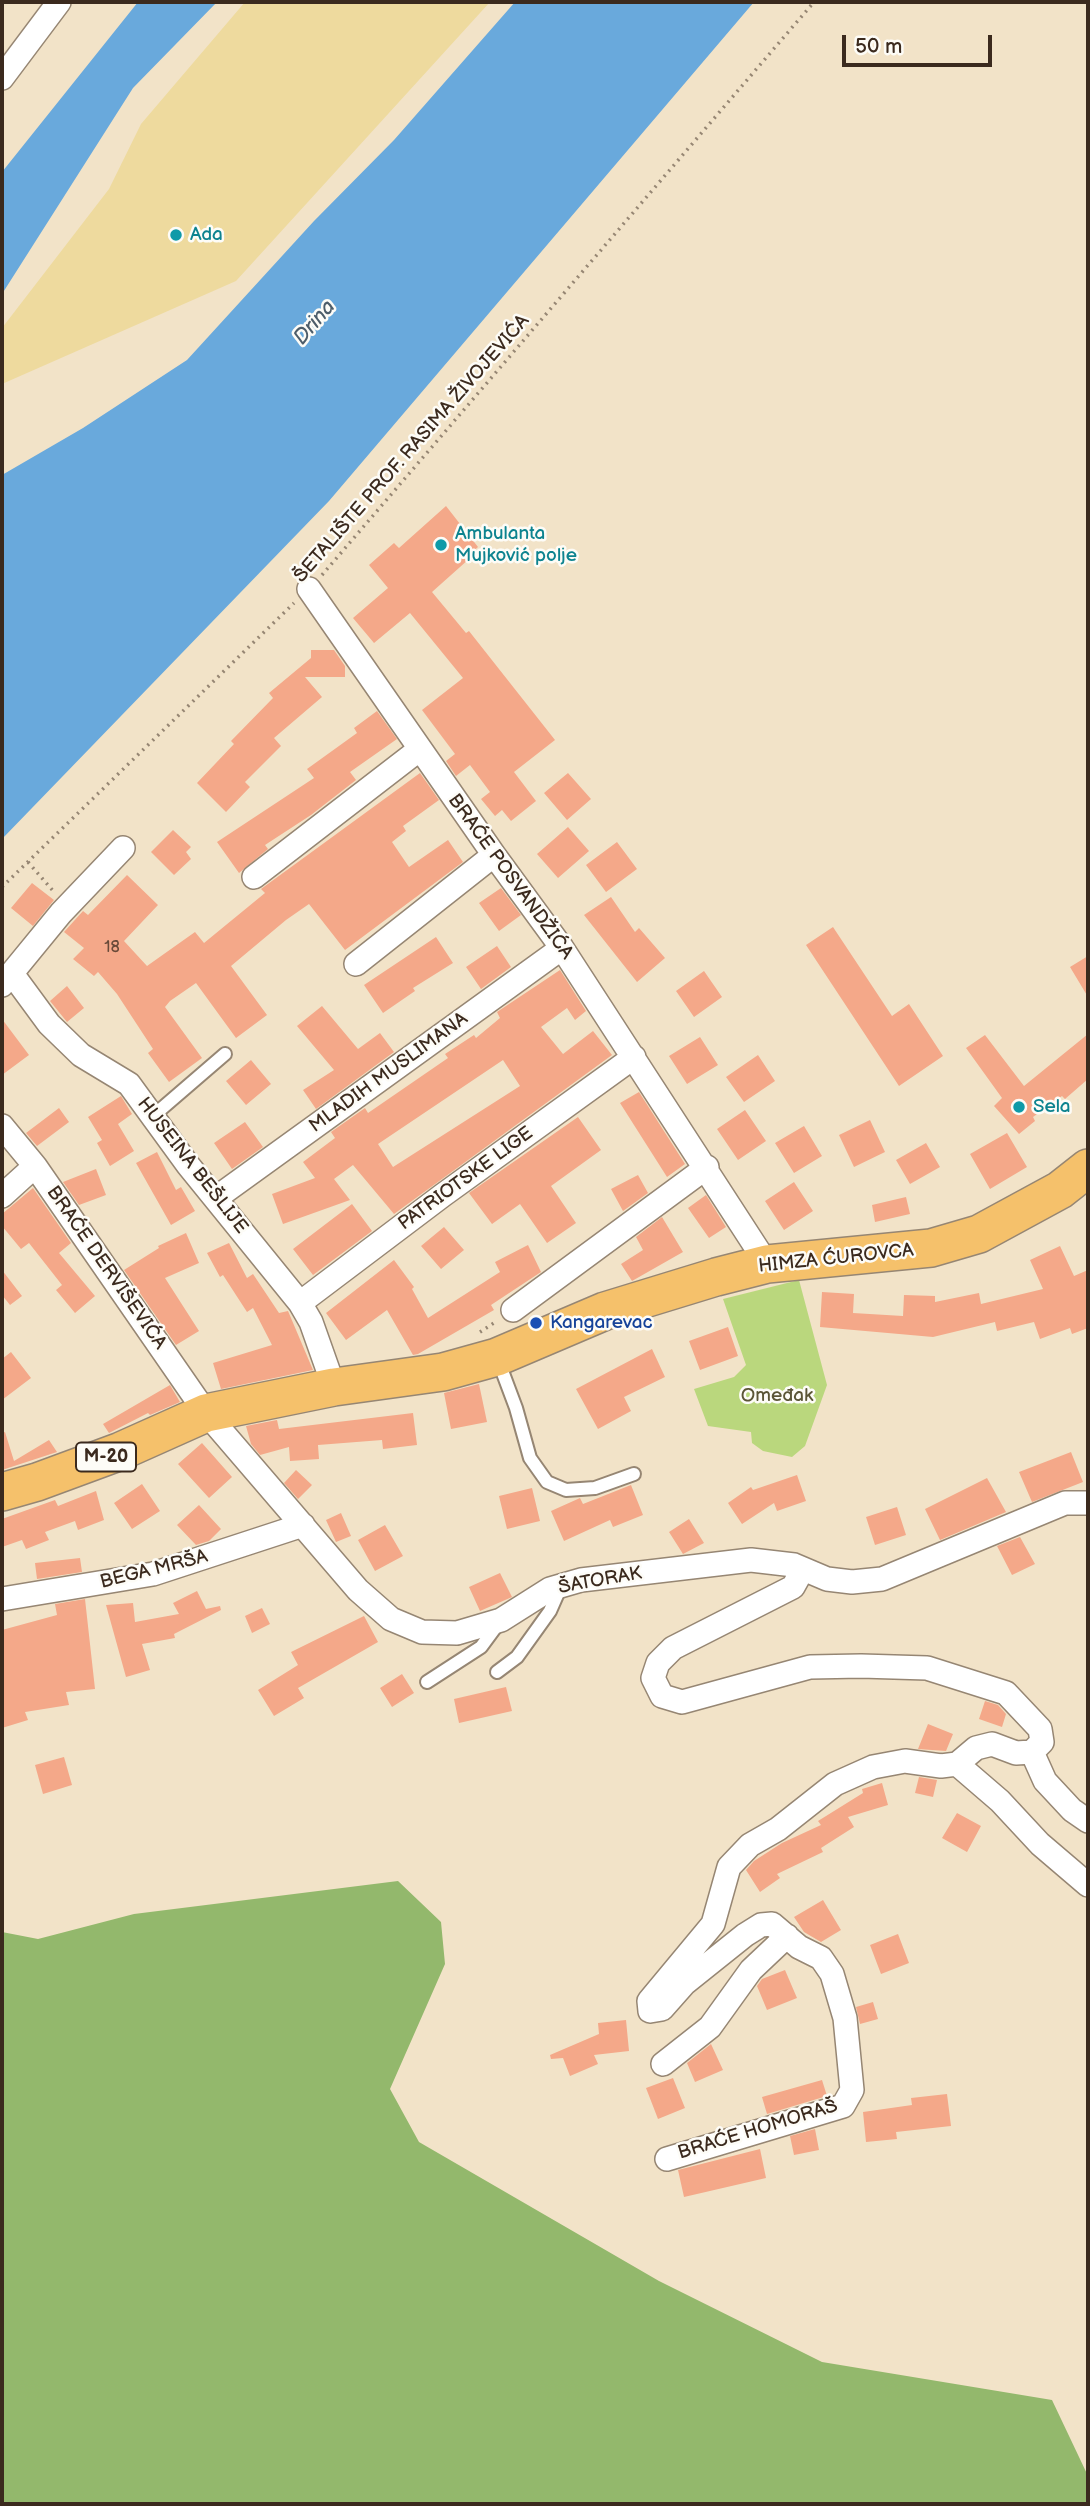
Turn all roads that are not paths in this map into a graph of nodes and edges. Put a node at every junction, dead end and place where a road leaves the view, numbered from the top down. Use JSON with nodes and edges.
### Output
{"nodes":[{"id":1,"x":59,"y":2,"type":"edge"},
{"id":2,"x":2,"y":78,"type":"edge"},
{"id":3,"x":309,"y":589,"type":"road end"},
{"id":4,"x":420,"y":749,"type":"junction"},
{"id":5,"x":123,"y":848,"type":"dead end"},
{"id":6,"x":494,"y":855,"type":"junction"},
{"id":7,"x":254,"y":877,"type":"dead end"},
{"id":8,"x":562,"y":947,"type":"junction"},
{"id":9,"x":356,"y":964,"type":"dead end"},
{"id":10,"x":7,"y":980,"type":"edge"},
{"id":11,"x":225,"y":1055,"type":"dead end"},
{"id":12,"x":634,"y":1057,"type":"junction"},
{"id":13,"x":153,"y":1116,"type":"junction"},
{"id":14,"x":2,"y":1126,"type":"edge"},
{"id":15,"x":35,"y":1166,"type":"junction"},
{"id":16,"x":707,"y":1167,"type":"junction"},
{"id":17,"x":1088,"y":1168,"type":"edge"},
{"id":18,"x":2,"y":1196,"type":"edge"},
{"id":19,"x":216,"y":1198,"type":"junction"},
{"id":20,"x":767,"y":1264,"type":"junction"},
{"id":21,"x":300,"y":1303,"type":"junction"},
{"id":22,"x":513,"y":1310,"type":"dead end"},
{"id":23,"x":497,"y":1357,"type":"junction"},
{"id":24,"x":334,"y":1387,"type":"junction"},
{"id":25,"x":206,"y":1413,"type":"junction"},
{"id":26,"x":634,"y":1474,"type":"dead end"},
{"id":27,"x":2,"y":1492,"type":"edge"},
{"id":28,"x":1088,"y":1503,"type":"edge"},
{"id":29,"x":303,"y":1525,"type":"junction"},
{"id":30,"x":803,"y":1569,"type":"junction"},
{"id":31,"x":561,"y":1586,"type":"junction"},
{"id":32,"x":2,"y":1599,"type":"edge"},
{"id":33,"x":500,"y":1620,"type":"junction"},
{"id":34,"x":497,"y":1672,"type":"dead end"},
{"id":35,"x":427,"y":1682,"type":"dead end"},
{"id":36,"x":1032,"y":1752,"type":"junction"},
{"id":37,"x":957,"y":1764,"type":"junction"},
{"id":38,"x":1088,"y":1821,"type":"edge"},
{"id":39,"x":1088,"y":1885,"type":"edge"},
{"id":40,"x":787,"y":1936,"type":"junction"},
{"id":41,"x":663,"y":2064,"type":"dead end"},
{"id":42,"x":667,"y":2159,"type":"dead end"}],
"edges":[{"from":1,"to":2,"type":"street"},
{"from":3,"to":4,"type":"street","name":"BRAĆE POSVANDŽIĆA"},
{"from":4,"to":6,"type":"street","name":"BRAĆE POSVANDŽIĆA"},
{"from":4,"to":7,"type":"street"},
{"from":5,"to":10,"type":"street"},
{"from":6,"to":8,"type":"street","name":"BRAĆE POSVANDŽIĆA"},
{"from":6,"to":9,"type":"street"},
{"from":8,"to":12,"type":"street","name":"BRAĆE POSVANDŽIĆA"},
{"from":8,"to":19,"type":"street","name":"MLADIH MUSLIMANA"},
{"from":10,"to":13,"type":"street","name":"HUSEINA BEŠLIJE"},
{"from":11,"to":13,"type":"lane"},
{"from":12,"to":16,"type":"street","name":"BRAĆE POSVANDŽIĆA"},
{"from":12,"to":21,"type":"street","name":"PATRIOTSKE LIGE"},
{"from":13,"to":19,"type":"street","name":"HUSEINA BEŠLIJE"},
{"from":14,"to":15,"type":"street","name":"BRAĆE DERVIŠEVIĆA"},
{"from":15,"to":18,"type":"street"},
{"from":15,"to":25,"type":"street","name":"BRAĆE DERVIŠEVIĆA"},
{"from":16,"to":20,"type":"street","name":"BRAĆE POSVANDŽIĆA"},
{"from":16,"to":22,"type":"street"},
{"from":17,"to":20,"type":"main road","name":"HIMZA ĆUROVCA","number":"M-20"},
{"from":19,"to":21,"type":"street","name":"HUSEINA BEŠLIJE"},
{"from":20,"to":23,"type":"main road","name":"HIMZA ĆUROVCA","number":"M-20"},
{"from":21,"to":24,"type":"street","name":"HUSEINA BEŠLIJE"},
{"from":23,"to":24,"type":"main road","name":"HIMZA ĆUROVCA","number":"M-20"},
{"from":23,"to":26,"type":"lane"},
{"from":24,"to":25,"type":"main road","name":"HIMZA ĆUROVCA","number":"M-20"},
{"from":25,"to":27,"type":"main road","number":"M-20"},
{"from":25,"to":29,"type":"street","name":"ŠATORAK"},
{"from":28,"to":30,"type":"street","name":"ŠATORAK"},
{"from":29,"to":32,"type":"street","name":"BEGA MRŠA"},
{"from":29,"to":33,"type":"street","name":"ŠATORAK"},
{"from":30,"to":31,"type":"street","name":"ŠATORAK"},
{"from":30,"to":36,"type":"street"},
{"from":31,"to":33,"type":"street","name":"ŠATORAK"},
{"from":31,"to":34,"type":"lane"},
{"from":33,"to":35,"type":"lane"},
{"from":36,"to":37,"type":"street"},
{"from":36,"to":38,"type":"street"},
{"from":37,"to":39,"type":"street"},
{"from":37,"to":40,"type":"street","name":"BRAĆE HOMORAŠ"},
{"from":40,"to":41,"type":"street"},
{"from":40,"to":42,"type":"street","name":"BRAĆE HOMORAŠ"}]}
